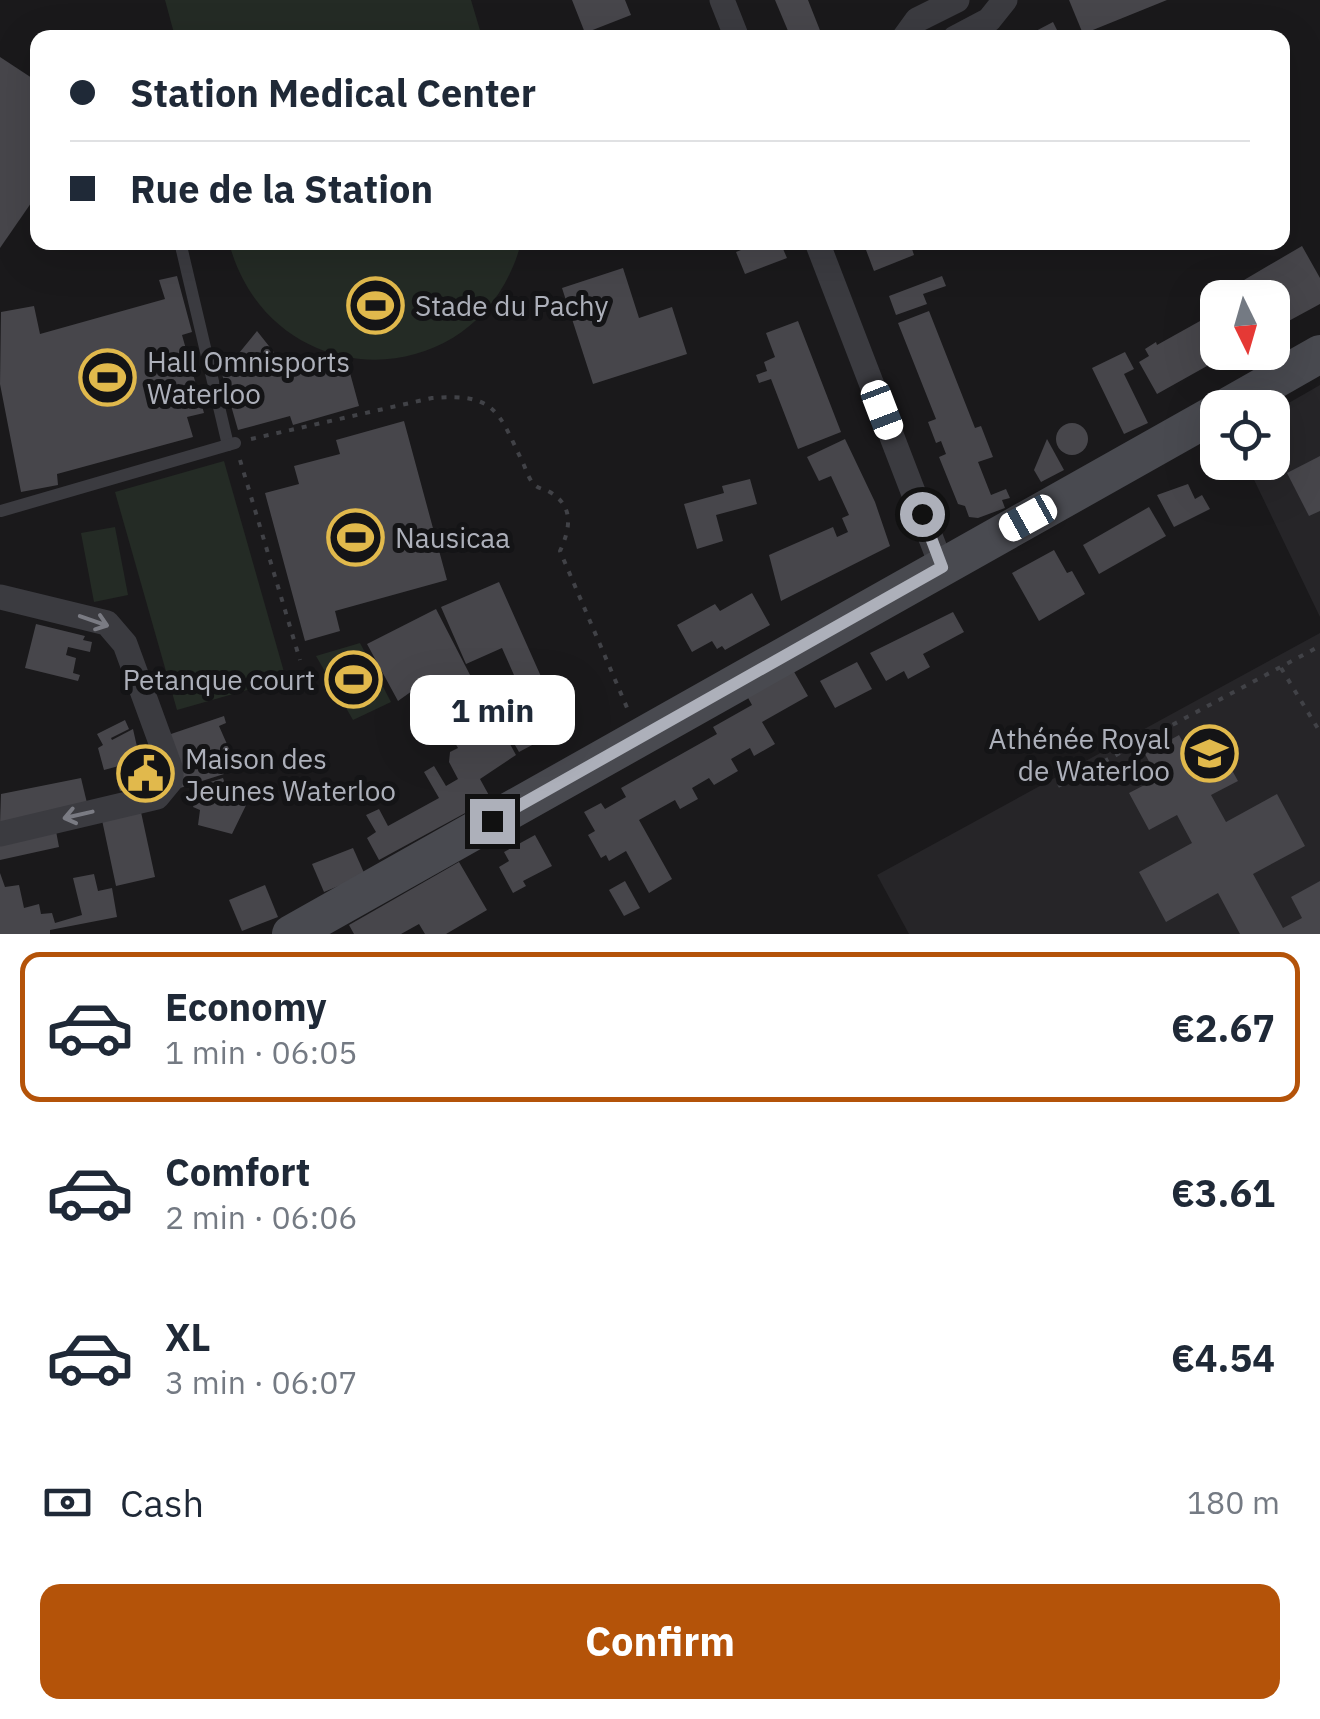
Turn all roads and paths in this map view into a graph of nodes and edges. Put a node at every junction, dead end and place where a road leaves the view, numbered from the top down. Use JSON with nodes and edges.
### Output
{"nodes":[{"id":1,"x":722,"y":0,"type":"edge"},
{"id":2,"x":957,"y":0,"type":"edge"},
{"id":3,"x":1005,"y":0,"type":"edge"},
{"id":4,"x":734,"y":30,"type":"edge"},
{"id":5,"x":910,"y":30,"type":"edge"},
{"id":6,"x":970,"y":30,"type":"edge"},
{"id":7,"x":182,"y":250,"type":"edge"},
{"id":8,"x":820,"y":250,"type":"edge"},
{"id":9,"x":1320,"y":354,"type":"edge"},
{"id":10,"x":1257,"y":390,"type":"edge"},
{"id":11,"x":1200,"y":422,"type":"edge"},
{"id":12,"x":231,"y":444,"type":"junction"},
{"id":13,"x":1,"y":511,"type":"edge"},
{"id":14,"x":942,"y":567,"type":"junction"},
{"id":15,"x":0,"y":597,"type":"edge"},
{"id":16,"x":1320,"y":646,"type":"edge"},
{"id":17,"x":300,"y":660,"type":"dead end"},
{"id":18,"x":1281,"y":667,"type":"junction"},
{"id":19,"x":1320,"y":732,"type":"edge"},
{"id":20,"x":640,"y":737,"type":"junction"},
{"id":21,"x":1058,"y":786,"type":"dead end"},
{"id":22,"x":0,"y":834,"type":"edge"},
{"id":23,"x":291,"y":934,"type":"edge"}],
"edges":[{"from":1,"to":4,"type":"street"},
{"from":2,"to":5,"type":"street"},
{"from":3,"to":6,"type":"street"},
{"from":7,"to":12,"type":"lane"},
{"from":8,"to":14,"type":"street"},
{"from":9,"to":10,"type":"street"},
{"from":11,"to":14,"type":"street"},
{"from":12,"to":13,"type":"lane"},
{"from":12,"to":17,"type":"path"},
{"from":12,"to":20,"type":"path"},
{"from":14,"to":20,"type":"street"},
{"from":15,"to":22,"type":"street","one_way":true},
{"from":16,"to":18,"type":"path"},
{"from":18,"to":19,"type":"path"},
{"from":18,"to":21,"type":"path"},
{"from":20,"to":23,"type":"street"}]}
